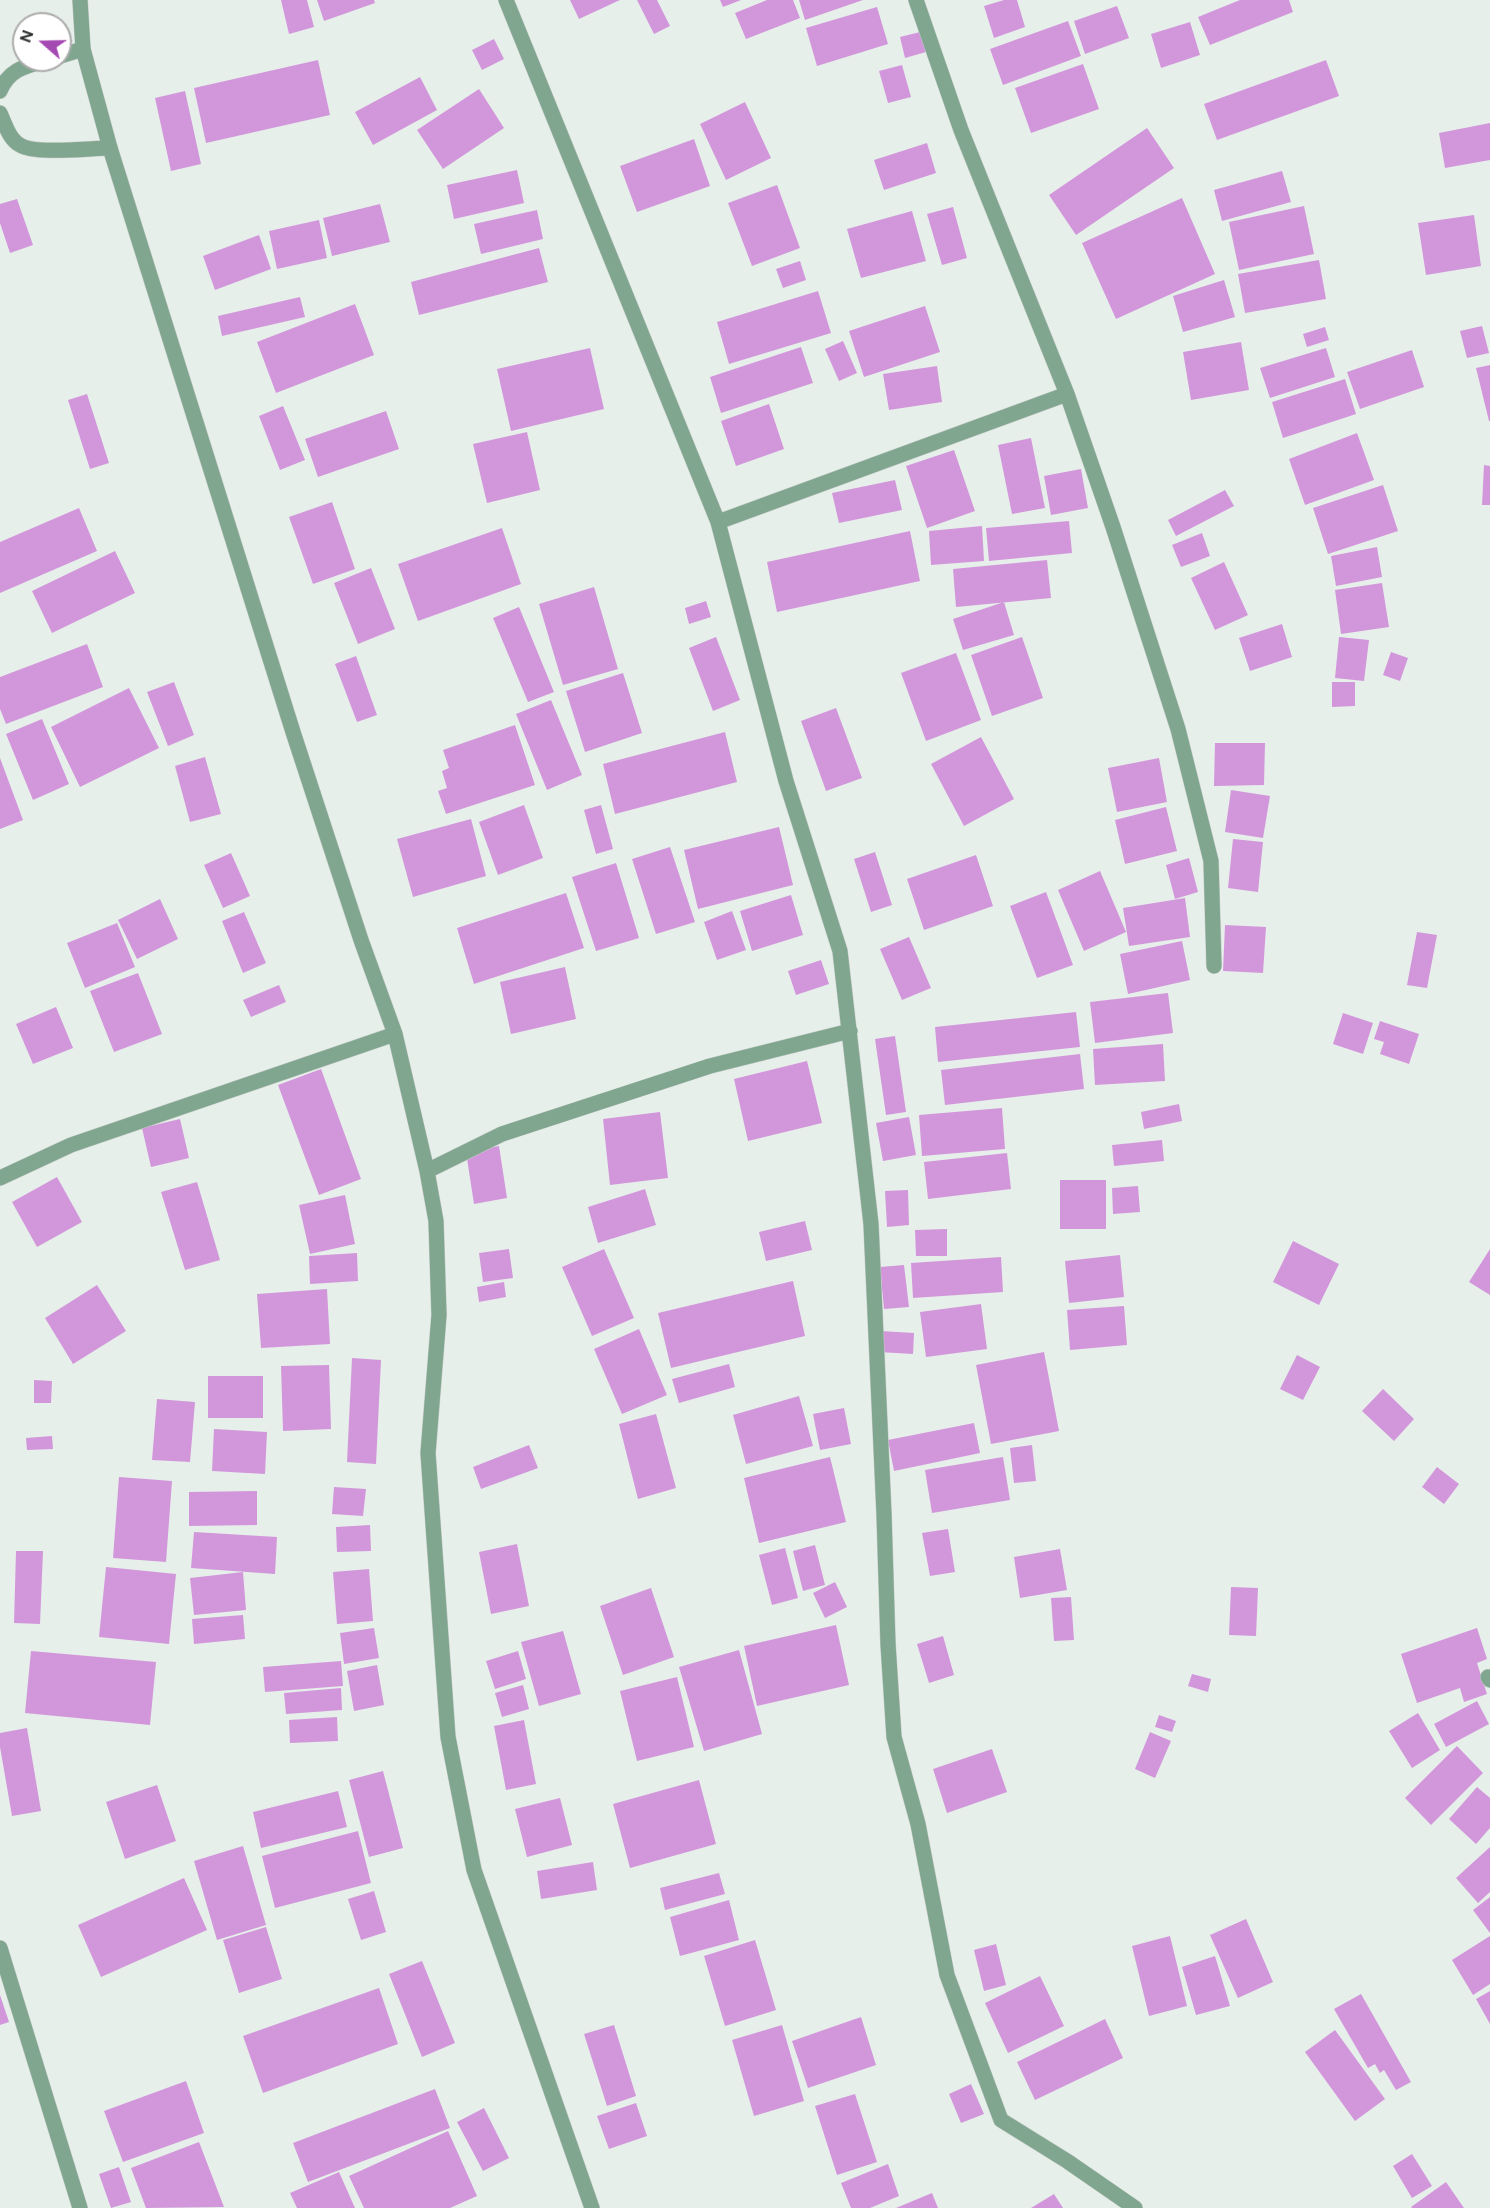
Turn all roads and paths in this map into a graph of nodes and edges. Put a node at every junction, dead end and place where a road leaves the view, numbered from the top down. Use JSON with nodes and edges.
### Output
{"nodes":[{"id":1,"x":80,"y":0,"type":"edge"},
{"id":2,"x":506,"y":0,"type":"edge"},
{"id":3,"x":916,"y":0,"type":"edge"},
{"id":4,"x":83,"y":49,"type":"junction"},
{"id":5,"x":72,"y":52,"type":"edge"},
{"id":6,"x":15,"y":72,"type":"edge"},
{"id":7,"x":0,"y":91,"type":"edge"},
{"id":8,"x":0,"y":113,"type":"edge"},
{"id":9,"x":110,"y":148,"type":"junction"},
{"id":10,"x":1067,"y":394,"type":"junction"},
{"id":11,"x":718,"y":522,"type":"junction"},
{"id":12,"x":1214,"y":966,"type":"dead end"},
{"id":13,"x":850,"y":1031,"type":"junction"},
{"id":14,"x":394,"y":1034,"type":"junction"},
{"id":15,"x":427,"y":1171,"type":"junction"},
{"id":16,"x":0,"y":1178,"type":"edge"},
{"id":17,"x":0,"y":1948,"type":"edge"},
{"id":18,"x":80,"y":2208,"type":"edge"},
{"id":19,"x":592,"y":2208,"type":"edge"},
{"id":20,"x":1135,"y":2208,"type":"edge"}],
"edges":[{"from":1,"to":4,"type":"street"},
{"from":2,"to":11,"type":"street"},
{"from":3,"to":10,"type":"street"},
{"from":4,"to":5,"type":"street"},
{"from":4,"to":9,"type":"street"},
{"from":6,"to":7,"type":"street"},
{"from":8,"to":9,"type":"street"},
{"from":9,"to":14,"type":"street"},
{"from":10,"to":11,"type":"street"},
{"from":10,"to":12,"type":"street"},
{"from":11,"to":13,"type":"street"},
{"from":13,"to":15,"type":"street"},
{"from":13,"to":20,"type":"street"},
{"from":14,"to":15,"type":"street"},
{"from":14,"to":16,"type":"street"},
{"from":15,"to":19,"type":"street"},
{"from":17,"to":18,"type":"street"}]}
